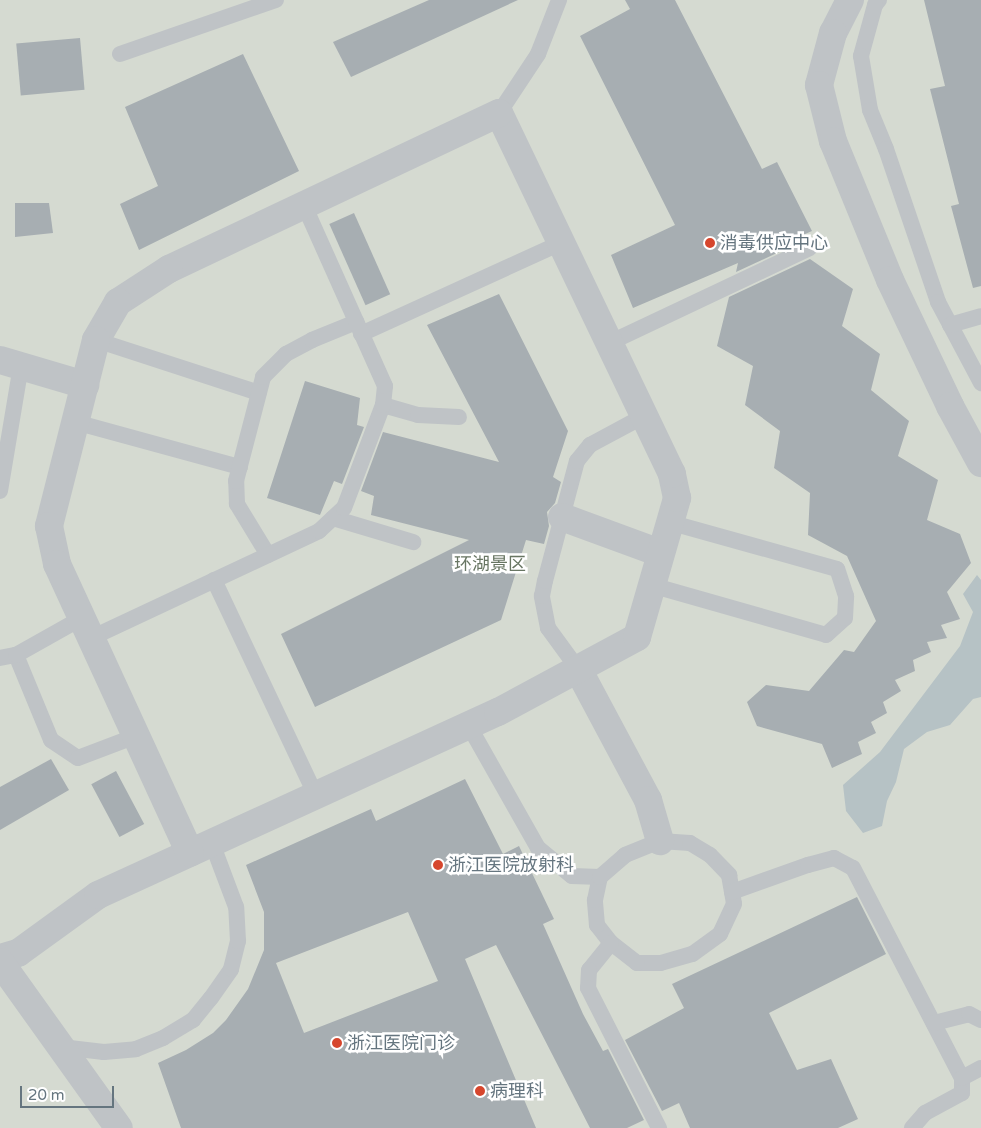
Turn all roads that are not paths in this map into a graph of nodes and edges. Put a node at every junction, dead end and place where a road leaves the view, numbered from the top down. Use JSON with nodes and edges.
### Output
{"nodes":[{"id":1,"x":276,"y":0,"type":"edge"},
{"id":2,"x":559,"y":0,"type":"edge"},
{"id":3,"x":850,"y":0,"type":"edge"},
{"id":4,"x":879,"y":0,"type":"edge"},
{"id":5,"x":120,"y":54,"type":"dead end"},
{"id":6,"x":499,"y":113,"type":"junction"},
{"id":7,"x":304,"y":205,"type":"junction"},
{"id":8,"x":561,"y":243,"type":"junction"},
{"id":9,"x":810,"y":248,"type":"dead end"},
{"id":10,"x":981,"y":316,"type":"edge"},
{"id":11,"x":950,"y":325,"type":"junction"},
{"id":12,"x":359,"y":328,"type":"junction"},
{"id":13,"x":96,"y":340,"type":"junction"},
{"id":14,"x":609,"y":343,"type":"junction"},
{"id":15,"x":10,"y":363,"type":"edge"},
{"id":16,"x":981,"y":383,"type":"edge"},
{"id":17,"x":84,"y":385,"type":"junction"},
{"id":18,"x":259,"y":393,"type":"junction"},
{"id":19,"x":383,"y":405,"type":"junction"},
{"id":20,"x":459,"y":416,"type":"dead end"},
{"id":21,"x":644,"y":416,"type":"junction"},
{"id":22,"x":75,"y":422,"type":"junction"},
{"id":23,"x":981,"y":463,"type":"edge"},
{"id":24,"x":240,"y":468,"type":"junction"},
{"id":25,"x":0,"y":491,"type":"edge"},
{"id":26,"x":333,"y":518,"type":"junction"},
{"id":27,"x":562,"y":518,"type":"junction"},
{"id":28,"x":669,"y":522,"type":"junction"},
{"id":29,"x":413,"y":542,"type":"dead end"},
{"id":30,"x":660,"y":552,"type":"junction"},
{"id":31,"x":268,"y":555,"type":"junction"},
{"id":32,"x":214,"y":580,"type":"junction"},
{"id":33,"x":651,"y":585,"type":"junction"},
{"id":34,"x":86,"y":628,"type":"junction"},
{"id":35,"x":8,"y":656,"type":"edge"},
{"id":36,"x":578,"y":669,"type":"junction"},
{"id":37,"x":469,"y":726,"type":"junction"},
{"id":38,"x":136,"y":736,"type":"junction"},
{"id":39,"x":316,"y":796,"type":"junction"},
{"id":40,"x":660,"y":840,"type":"junction"},
{"id":41,"x":201,"y":848,"type":"junction"},
{"id":42,"x":600,"y":877,"type":"junction"},
{"id":43,"x":732,"y":892,"type":"junction"},
{"id":44,"x":612,"y":943,"type":"junction"},
{"id":45,"x":0,"y":958,"type":"edge"},
{"id":46,"x":0,"y":962,"type":"edge"},
{"id":47,"x":981,"y":1020,"type":"edge"},
{"id":48,"x":934,"y":1023,"type":"junction"},
{"id":49,"x":61,"y":1047,"type":"junction"},
{"id":50,"x":981,"y":1068,"type":"edge"},
{"id":51,"x":962,"y":1078,"type":"junction"},
{"id":52,"x":119,"y":1128,"type":"edge"},
{"id":53,"x":659,"y":1128,"type":"edge"},
{"id":54,"x":912,"y":1128,"type":"edge"}],
"edges":[{"from":1,"to":5,"type":"lane"},
{"from":2,"to":6,"type":"lane"},
{"from":3,"to":23,"type":"street"},
{"from":4,"to":11,"type":"lane"},
{"from":6,"to":7,"type":"street"},
{"from":6,"to":8,"type":"street"},
{"from":7,"to":12,"type":"lane"},
{"from":7,"to":13,"type":"street"},
{"from":8,"to":12,"type":"lane"},
{"from":8,"to":14,"type":"street"},
{"from":9,"to":14,"type":"lane"},
{"from":10,"to":11,"type":"lane"},
{"from":11,"to":16,"type":"lane"},
{"from":12,"to":18,"type":"lane"},
{"from":12,"to":19,"type":"lane"},
{"from":13,"to":17,"type":"street"},
{"from":13,"to":18,"type":"lane"},
{"from":14,"to":21,"type":"street"},
{"from":15,"to":17,"type":"street"},
{"from":15,"to":25,"type":"lane"},
{"from":17,"to":22,"type":"street"},
{"from":18,"to":24,"type":"lane"},
{"from":19,"to":20,"type":"lane"},
{"from":19,"to":26,"type":"lane"},
{"from":21,"to":27,"type":"lane"},
{"from":21,"to":28,"type":"street"},
{"from":22,"to":24,"type":"lane"},
{"from":22,"to":34,"type":"street"},
{"from":24,"to":31,"type":"lane"},
{"from":26,"to":29,"type":"lane"},
{"from":26,"to":31,"type":"lane"},
{"from":27,"to":30,"type":"street"},
{"from":27,"to":36,"type":"lane"},
{"from":28,"to":30,"type":"street"},
{"from":28,"to":33,"type":"lane"},
{"from":30,"to":33,"type":"street"},
{"from":31,"to":32,"type":"lane"},
{"from":32,"to":34,"type":"lane"},
{"from":32,"to":39,"type":"lane"},
{"from":33,"to":36,"type":"street"},
{"from":34,"to":35,"type":"lane"},
{"from":34,"to":38,"type":"street"},
{"from":35,"to":38,"type":"lane"},
{"from":36,"to":37,"type":"street"},
{"from":36,"to":40,"type":"street"},
{"from":37,"to":39,"type":"street"},
{"from":37,"to":42,"type":"lane"},
{"from":38,"to":41,"type":"street"},
{"from":39,"to":41,"type":"street"},
{"from":40,"to":42,"type":"lane"},
{"from":40,"to":43,"type":"lane"},
{"from":41,"to":45,"type":"street"},
{"from":41,"to":49,"type":"lane"},
{"from":42,"to":44,"type":"lane"},
{"from":43,"to":44,"type":"lane"},
{"from":43,"to":48,"type":"lane"},
{"from":44,"to":53,"type":"lane"},
{"from":46,"to":49,"type":"street"},
{"from":47,"to":48,"type":"lane"},
{"from":48,"to":51,"type":"lane"},
{"from":49,"to":52,"type":"street"},
{"from":50,"to":51,"type":"lane"},
{"from":51,"to":54,"type":"lane"}]}
